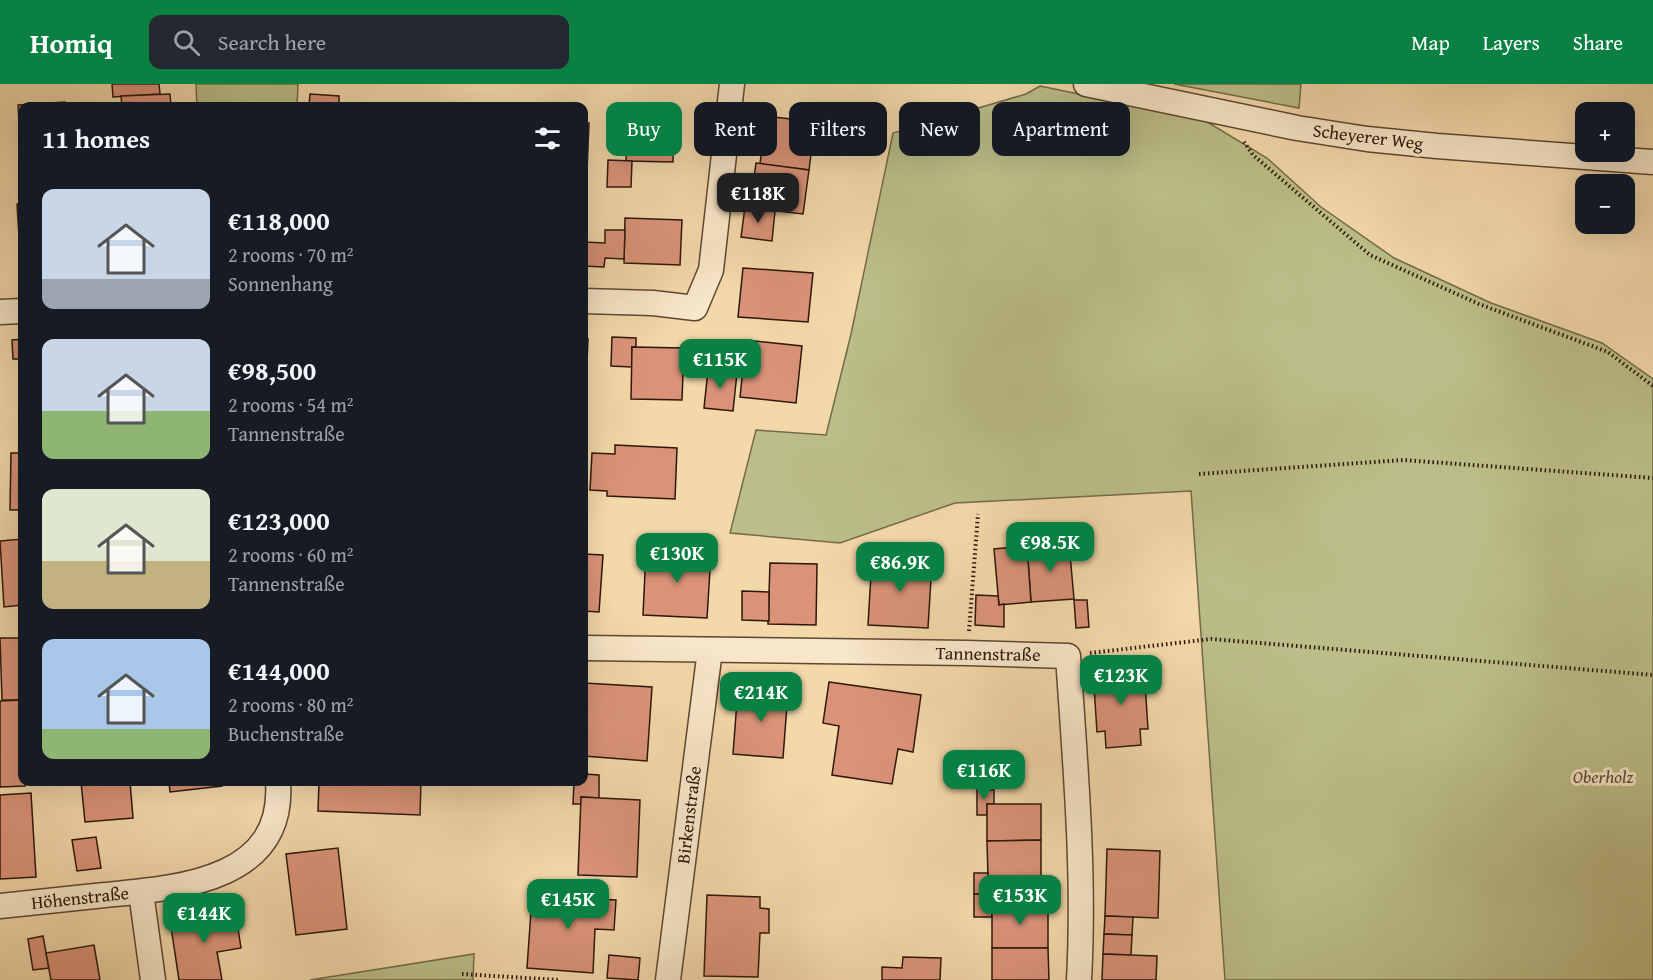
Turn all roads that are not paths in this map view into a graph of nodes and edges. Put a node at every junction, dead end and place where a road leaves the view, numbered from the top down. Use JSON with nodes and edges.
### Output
{"nodes":[{"id":1,"x":732,"y":84,"type":"edge"},
{"id":2,"x":1086,"y":84,"type":"edge"},
{"id":3,"x":1653,"y":162,"type":"edge"},
{"id":4,"x":588,"y":301,"type":"edge"},
{"id":5,"x":18,"y":310,"type":"edge"},
{"id":6,"x":0,"y":312,"type":"edge"},
{"id":7,"x":588,"y":648,"type":"edge"},
{"id":8,"x":710,"y":650,"type":"junction"},
{"id":9,"x":278,"y":786,"type":"edge"},
{"id":10,"x":141,"y":892,"type":"junction"},
{"id":11,"x":0,"y":906,"type":"edge"},
{"id":12,"x":153,"y":980,"type":"edge"},
{"id":13,"x":668,"y":980,"type":"edge"},
{"id":14,"x":1079,"y":980,"type":"edge"}],
"edges":[{"from":1,"to":4,"type":"street"},
{"from":2,"to":3,"type":"street","name":"Scheyerer Weg"},
{"from":5,"to":6,"type":"street"},
{"from":7,"to":8,"type":"street","name":"Tannenstraße"},
{"from":8,"to":13,"type":"street","name":"Birkenstraße"},
{"from":8,"to":14,"type":"street","name":"Tannenstraße"},
{"from":9,"to":10,"type":"street","name":"Höhenstraße"},
{"from":10,"to":11,"type":"street","name":"Höhenstraße"},
{"from":10,"to":12,"type":"street"}]}
